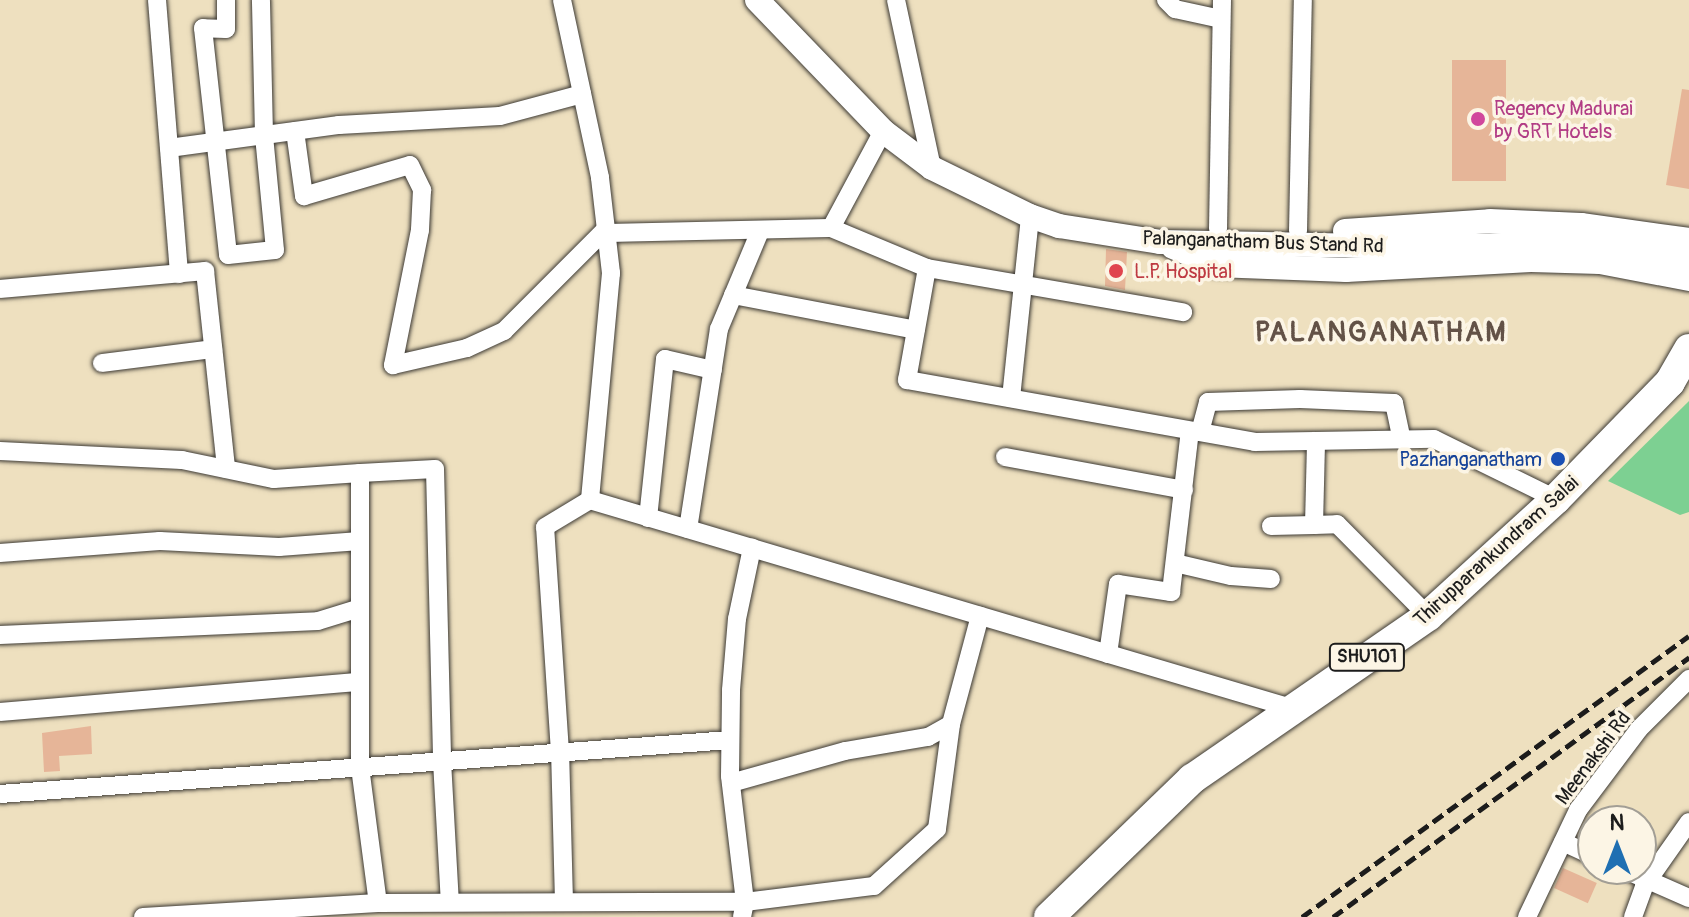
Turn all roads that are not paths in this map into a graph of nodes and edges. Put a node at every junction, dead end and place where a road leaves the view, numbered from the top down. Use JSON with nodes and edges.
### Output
{"nodes":[{"id":1,"x":157,"y":0,"type":"edge"},
{"id":2,"x":226,"y":0,"type":"edge"},
{"id":3,"x":261,"y":0,"type":"edge"},
{"id":4,"x":562,"y":0,"type":"edge"},
{"id":5,"x":757,"y":0,"type":"edge"},
{"id":6,"x":896,"y":0,"type":"edge"},
{"id":7,"x":1166,"y":0,"type":"edge"},
{"id":8,"x":1222,"y":0,"type":"edge"},
{"id":9,"x":1303,"y":0,"type":"edge"},
{"id":10,"x":1221,"y":19,"type":"junction"},
{"id":11,"x":582,"y":94,"type":"junction"},
{"id":12,"x":295,"y":131,"type":"junction"},
{"id":13,"x":883,"y":131,"type":"junction"},
{"id":14,"x":264,"y":135,"type":"junction"},
{"id":15,"x":215,"y":142,"type":"junction"},
{"id":16,"x":169,"y":148,"type":"junction"},
{"id":17,"x":932,"y":168,"type":"junction"},
{"id":18,"x":1030,"y":216,"type":"junction"},
{"id":19,"x":831,"y":228,"type":"junction"},
{"id":20,"x":1218,"y":229,"type":"junction"},
{"id":21,"x":606,"y":231,"type":"junction"},
{"id":22,"x":760,"y":231,"type":"junction"},
{"id":23,"x":1298,"y":231,"type":"junction"},
{"id":24,"x":1689,"y":240,"type":"edge"},
{"id":25,"x":1160,"y":242,"type":"junction"},
{"id":26,"x":1689,"y":261,"type":"edge"},
{"id":27,"x":927,"y":268,"type":"junction"},
{"id":28,"x":179,"y":274,"type":"junction"},
{"id":29,"x":1689,"y":279,"type":"edge"},
{"id":30,"x":1024,"y":285,"type":"junction"},
{"id":31,"x":0,"y":289,"type":"edge"},
{"id":32,"x":733,"y":295,"type":"junction"},
{"id":33,"x":1183,"y":312,"type":"dead end"},
{"id":34,"x":916,"y":330,"type":"junction"},
{"id":35,"x":213,"y":349,"type":"junction"},
{"id":36,"x":1689,"y":349,"type":"edge"},
{"id":37,"x":102,"y":363,"type":"dead end"},
{"id":38,"x":713,"y":370,"type":"junction"},
{"id":39,"x":1680,"y":376,"type":"edge"},
{"id":40,"x":1011,"y":398,"type":"junction"},
{"id":41,"x":1195,"y":431,"type":"junction"},
{"id":42,"x":1402,"y":440,"type":"junction"},
{"id":43,"x":1316,"y":441,"type":"junction"},
{"id":44,"x":0,"y":451,"type":"edge"},
{"id":45,"x":1005,"y":457,"type":"dead end"},
{"id":46,"x":226,"y":469,"type":"junction"},
{"id":47,"x":360,"y":473,"type":"junction"},
{"id":48,"x":1184,"y":490,"type":"junction"},
{"id":49,"x":1556,"y":499,"type":"junction"},
{"id":50,"x":590,"y":500,"type":"junction"},
{"id":51,"x":648,"y":518,"type":"junction"},
{"id":52,"x":1314,"y":525,"type":"junction"},
{"id":53,"x":1271,"y":526,"type":"dead end"},
{"id":54,"x":688,"y":529,"type":"junction"},
{"id":55,"x":360,"y":541,"type":"junction"},
{"id":56,"x":752,"y":548,"type":"junction"},
{"id":57,"x":0,"y":553,"type":"edge"},
{"id":58,"x":1175,"y":563,"type":"junction"},
{"id":59,"x":1271,"y":579,"type":"dead end"},
{"id":60,"x":360,"y":608,"type":"junction"},
{"id":61,"x":980,"y":616,"type":"junction"},
{"id":62,"x":1428,"y":616,"type":"junction"},
{"id":63,"x":0,"y":635,"type":"edge"},
{"id":64,"x":1108,"y":654,"type":"junction"},
{"id":65,"x":1689,"y":679,"type":"edge"},
{"id":66,"x":360,"y":682,"type":"junction"},
{"id":67,"x":1291,"y":708,"type":"junction"},
{"id":68,"x":0,"y":712,"type":"edge"},
{"id":69,"x":951,"y":724,"type":"junction"},
{"id":70,"x":730,"y":740,"type":"junction"},
{"id":71,"x":560,"y":752,"type":"junction"},
{"id":72,"x":442,"y":761,"type":"junction"},
{"id":73,"x":360,"y":767,"type":"junction"},
{"id":74,"x":731,"y":783,"type":"junction"},
{"id":75,"x":0,"y":794,"type":"edge"},
{"id":76,"x":1689,"y":822,"type":"edge"},
{"id":77,"x":1563,"y":842,"type":"junction"},
{"id":78,"x":1577,"y":849,"type":"edge"},
{"id":79,"x":1657,"y":867,"type":"edge"},
{"id":80,"x":1657,"y":884,"type":"edge"},
{"id":81,"x":1646,"y":885,"type":"edge"},
{"id":82,"x":1689,"y":898,"type":"edge"},
{"id":83,"x":450,"y":902,"type":"junction"},
{"id":84,"x":564,"y":902,"type":"junction"},
{"id":85,"x":378,"y":903,"type":"junction"},
{"id":86,"x":744,"y":910,"type":"edge"},
{"id":87,"x":143,"y":917,"type":"edge"},
{"id":88,"x":1049,"y":917,"type":"edge"},
{"id":89,"x":1527,"y":917,"type":"edge"},
{"id":90,"x":1633,"y":917,"type":"edge"}],
"edges":[{"from":1,"to":16,"type":"street"},
{"from":2,"to":15,"type":"street"},
{"from":3,"to":14,"type":"street"},
{"from":4,"to":11,"type":"street"},
{"from":5,"to":13,"type":"street","name":"Palanganatham Bus Stand Rd"},
{"from":6,"to":17,"type":"street"},
{"from":7,"to":10,"type":"street"},
{"from":8,"to":10,"type":"street"},
{"from":9,"to":23,"type":"street"},
{"from":10,"to":20,"type":"street"},
{"from":11,"to":12,"type":"street"},
{"from":11,"to":21,"type":"street"},
{"from":12,"to":14,"type":"street"},
{"from":12,"to":21,"type":"street"},
{"from":13,"to":17,"type":"street","name":"Palanganatham Bus Stand Rd"},
{"from":13,"to":19,"type":"street"},
{"from":14,"to":15,"type":"street"},
{"from":14,"to":15,"type":"street"},
{"from":15,"to":16,"type":"street"},
{"from":16,"to":28,"type":"street"},
{"from":17,"to":18,"type":"street","name":"Palanganatham Bus Stand Rd"},
{"from":18,"to":25,"type":"street","name":"Palanganatham Bus Stand Rd"},
{"from":18,"to":30,"type":"street"},
{"from":19,"to":22,"type":"street"},
{"from":19,"to":27,"type":"street"},
{"from":20,"to":23,"type":"street"},
{"from":20,"to":25,"type":"street"},
{"from":21,"to":22,"type":"street"},
{"from":21,"to":50,"type":"street"},
{"from":22,"to":32,"type":"street"},
{"from":23,"to":24,"type":"street"},
{"from":25,"to":26,"type":"street","name":"Palanganatham Bus Stand Rd"},
{"from":25,"to":29,"type":"street"},
{"from":27,"to":30,"type":"street"},
{"from":27,"to":34,"type":"street"},
{"from":28,"to":31,"type":"street"},
{"from":28,"to":35,"type":"street"},
{"from":30,"to":33,"type":"street"},
{"from":30,"to":40,"type":"street"},
{"from":32,"to":34,"type":"street"},
{"from":32,"to":38,"type":"street"},
{"from":34,"to":40,"type":"street"},
{"from":35,"to":37,"type":"street"},
{"from":35,"to":46,"type":"street"},
{"from":36,"to":39,"type":"main road","name":"Thirupparankundram Salai","number":"SHU101"},
{"from":38,"to":51,"type":"street"},
{"from":38,"to":54,"type":"street"},
{"from":39,"to":49,"type":"main road","name":"Thirupparankundram Salai","number":"SHU101"},
{"from":40,"to":41,"type":"street"},
{"from":41,"to":42,"type":"street"},
{"from":41,"to":43,"type":"street"},
{"from":41,"to":48,"type":"street"},
{"from":42,"to":43,"type":"street"},
{"from":42,"to":49,"type":"street"},
{"from":43,"to":52,"type":"street"},
{"from":44,"to":46,"type":"street"},
{"from":45,"to":48,"type":"street"},
{"from":46,"to":47,"type":"street"},
{"from":47,"to":55,"type":"street"},
{"from":47,"to":72,"type":"street"},
{"from":48,"to":58,"type":"street"},
{"from":49,"to":62,"type":"main road","name":"Thirupparankundram Salai","number":"SHU101"},
{"from":50,"to":51,"type":"street"},
{"from":50,"to":71,"type":"street"},
{"from":51,"to":54,"type":"street"},
{"from":52,"to":53,"type":"street"},
{"from":52,"to":62,"type":"street"},
{"from":54,"to":56,"type":"street"},
{"from":55,"to":57,"type":"street"},
{"from":55,"to":60,"type":"street"},
{"from":56,"to":61,"type":"street"},
{"from":56,"to":70,"type":"street"},
{"from":58,"to":59,"type":"street"},
{"from":58,"to":64,"type":"street"},
{"from":60,"to":63,"type":"street"},
{"from":60,"to":66,"type":"street"},
{"from":61,"to":64,"type":"street"},
{"from":61,"to":69,"type":"street"},
{"from":62,"to":67,"type":"main road","name":"Thirupparankundram Salai","number":"SHU101"},
{"from":64,"to":67,"type":"street"},
{"from":65,"to":77,"type":"street","name":"Meenakshi Rd"},
{"from":66,"to":68,"type":"street"},
{"from":66,"to":73,"type":"street"},
{"from":67,"to":88,"type":"main road","name":"Thirupparankundram Salai","number":"SHU101"},
{"from":69,"to":74,"type":"street"},
{"from":69,"to":86,"type":"street"},
{"from":70,"to":71,"type":"street"},
{"from":70,"to":74,"type":"street"},
{"from":71,"to":72,"type":"street"},
{"from":71,"to":84,"type":"street"},
{"from":72,"to":73,"type":"street"},
{"from":72,"to":83,"type":"street"},
{"from":73,"to":75,"type":"street"},
{"from":73,"to":85,"type":"street"},
{"from":74,"to":86,"type":"street"},
{"from":76,"to":79,"type":"street"},
{"from":77,"to":78,"type":"street"},
{"from":77,"to":89,"type":"street","name":"Meenakshi Rd"},
{"from":80,"to":82,"type":"street"},
{"from":81,"to":90,"type":"street"},
{"from":83,"to":84,"type":"street"},
{"from":83,"to":85,"type":"street"},
{"from":84,"to":86,"type":"street"},
{"from":85,"to":87,"type":"street"}]}
